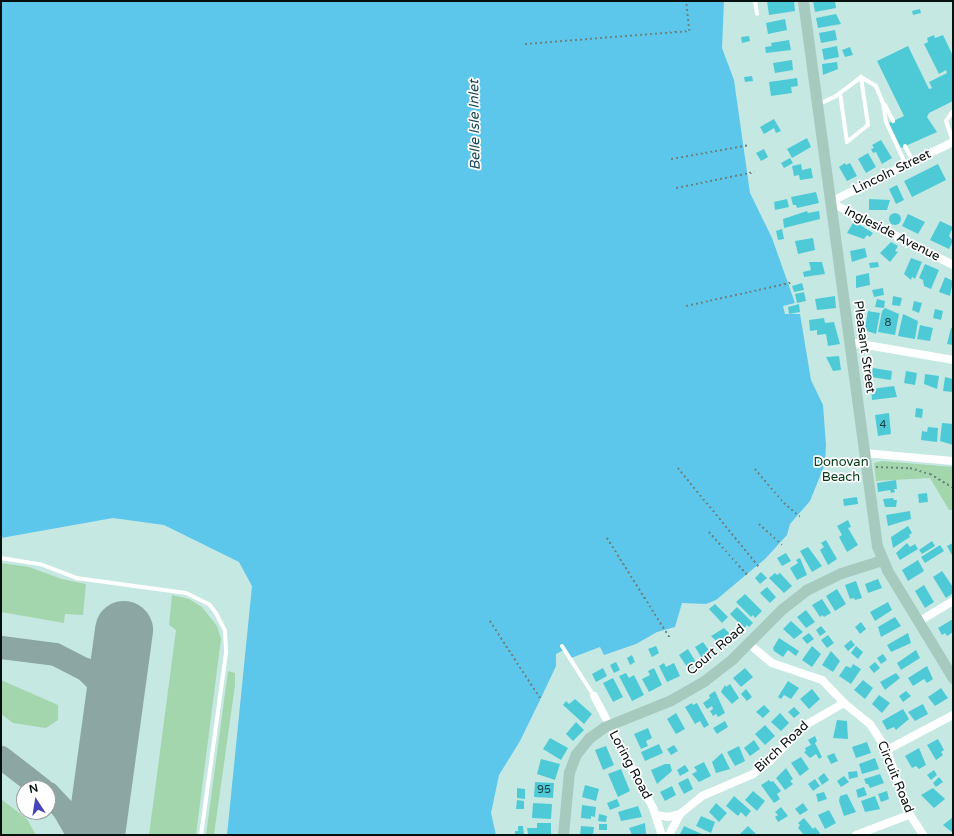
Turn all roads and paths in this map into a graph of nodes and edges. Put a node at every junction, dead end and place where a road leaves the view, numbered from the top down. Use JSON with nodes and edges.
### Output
{"nodes":[{"id":1,"x":686,"y":1,"type":"edge"},
{"id":2,"x":755,"y":1,"type":"edge"},
{"id":3,"x":803,"y":1,"type":"edge"},
{"id":4,"x":757,"y":14,"type":"dead end"},
{"id":5,"x":524,"y":44,"type":"dead end"},
{"id":6,"x":861,"y":77,"type":"junction"},
{"id":7,"x":840,"y":93,"type":"junction"},
{"id":8,"x":882,"y":100,"type":"junction"},
{"id":9,"x":817,"y":105,"type":"junction"},
{"id":10,"x":953,"y":111,"type":"edge"},
{"id":11,"x":893,"y":121,"type":"dead end"},
{"id":12,"x":953,"y":142,"type":"edge"},
{"id":13,"x":750,"y":145,"type":"dead end"},
{"id":14,"x":905,"y":146,"type":"dead end"},
{"id":15,"x":671,"y":159,"type":"dead end"},
{"id":16,"x":910,"y":163,"type":"junction"},
{"id":17,"x":754,"y":172,"type":"dead end"},
{"id":18,"x":676,"y":188,"type":"dead end"},
{"id":19,"x":830,"y":202,"type":"junction"},
{"id":20,"x":953,"y":265,"type":"edge"},
{"id":21,"x":790,"y":283,"type":"dead end"},
{"id":22,"x":686,"y":306,"type":"dead end"},
{"id":23,"x":849,"y":342,"type":"junction"},
{"id":24,"x":953,"y":360,"type":"edge"},
{"id":25,"x":864,"y":453,"type":"junction"},
{"id":26,"x":953,"y":460,"type":"edge"},
{"id":27,"x":875,"y":467,"type":"dead end"},
{"id":28,"x":678,"y":468,"type":"dead end"},
{"id":29,"x":755,"y":469,"type":"dead end"},
{"id":30,"x":953,"y":488,"type":"edge"},
{"id":31,"x":800,"y":517,"type":"dead end"},
{"id":32,"x":759,"y":524,"type":"dead end"},
{"id":33,"x":709,"y":532,"type":"dead end"},
{"id":34,"x":607,"y":538,"type":"dead end"},
{"id":35,"x":782,"y":545,"type":"dead end"},
{"id":36,"x":1,"y":558,"type":"edge"},
{"id":37,"x":882,"y":560,"type":"junction"},
{"id":38,"x":759,"y":567,"type":"dead end"},
{"id":39,"x":748,"y":576,"type":"dead end"},
{"id":40,"x":953,"y":601,"type":"edge"},
{"id":41,"x":490,"y":621,"type":"dead end"},
{"id":42,"x":918,"y":622,"type":"junction"},
{"id":43,"x":670,"y":638,"type":"dead end"},
{"id":44,"x":748,"y":643,"type":"junction"},
{"id":45,"x":562,"y":646,"type":"dead end"},
{"id":46,"x":953,"y":678,"type":"edge"},
{"id":47,"x":594,"y":696,"type":"joint"},
{"id":48,"x":542,"y":701,"type":"dead end"},
{"id":49,"x":844,"y":703,"type":"junction"},
{"id":50,"x":953,"y":715,"type":"edge"},
{"id":51,"x":609,"y":725,"type":"junction"},
{"id":52,"x":887,"y":750,"type":"junction"},
{"id":53,"x":680,"y":814,"type":"junction"},
{"id":54,"x":656,"y":815,"type":"junction"},
{"id":55,"x":909,"y":815,"type":"junction"},
{"id":56,"x":201,"y":835,"type":"edge"},
{"id":57,"x":563,"y":835,"type":"edge"},
{"id":58,"x":662,"y":835,"type":"edge"},
{"id":59,"x":670,"y":835,"type":"edge"},
{"id":60,"x":856,"y":835,"type":"edge"},
{"id":61,"x":923,"y":835,"type":"edge"}],
"edges":[{"from":1,"to":5,"type":"path"},
{"from":2,"to":4,"type":"lane"},
{"from":3,"to":9,"type":"main road","name":"Pleasant Street"},
{"from":6,"to":7,"type":"lane"},
{"from":6,"to":7,"type":"lane"},
{"from":6,"to":8,"type":"lane"},
{"from":7,"to":9,"type":"lane"},
{"from":8,"to":11,"type":"lane"},
{"from":8,"to":16,"type":"lane"},
{"from":9,"to":19,"type":"main road","name":"Pleasant Street"},
{"from":10,"to":12,"type":"lane"},
{"from":12,"to":16,"type":"street","name":"Lincoln Street"},
{"from":13,"to":15,"type":"path"},
{"from":14,"to":16,"type":"lane"},
{"from":16,"to":19,"type":"street","name":"Lincoln Street"},
{"from":17,"to":18,"type":"path"},
{"from":19,"to":20,"type":"street","name":"Ingleside Avenue"},
{"from":19,"to":23,"type":"main road","name":"Pleasant Street"},
{"from":21,"to":22,"type":"path"},
{"from":23,"to":24,"type":"street"},
{"from":23,"to":25,"type":"main road","name":"Pleasant Street"},
{"from":25,"to":26,"type":"street"},
{"from":25,"to":37,"type":"main road","name":"Pleasant Street"},
{"from":27,"to":30,"type":"path"},
{"from":28,"to":38,"type":"path"},
{"from":29,"to":31,"type":"path"},
{"from":32,"to":35,"type":"path"},
{"from":33,"to":39,"type":"path"},
{"from":34,"to":43,"type":"path"},
{"from":36,"to":56,"type":"lane"},
{"from":37,"to":42,"type":"main road","name":"Pleasant Street"},
{"from":37,"to":44,"type":"main road","name":"Court Road"},
{"from":40,"to":42,"type":"street"},
{"from":41,"to":48,"type":"path"},
{"from":42,"to":46,"type":"main road","name":"Pleasant Street"},
{"from":44,"to":49,"type":"street","name":"Circuit Road"},
{"from":44,"to":51,"type":"main road","name":"Court Road"},
{"from":45,"to":47,"type":"lane"},
{"from":47,"to":51,"type":"street","name":"Loring Road"},
{"from":49,"to":52,"type":"street","name":"Circuit Road"},
{"from":49,"to":53,"type":"street","name":"Birch Road"},
{"from":50,"to":52,"type":"street"},
{"from":51,"to":54,"type":"street","name":"Loring Road"},
{"from":51,"to":57,"type":"main road","name":"Court Road"},
{"from":52,"to":55,"type":"street","name":"Circuit Road"},
{"from":53,"to":54,"type":"street"},
{"from":53,"to":59,"type":"street","name":"Birch Road"},
{"from":54,"to":58,"type":"street","name":"Loring Road"},
{"from":55,"to":60,"type":"street"},
{"from":55,"to":61,"type":"street","name":"Circuit Road"}]}
